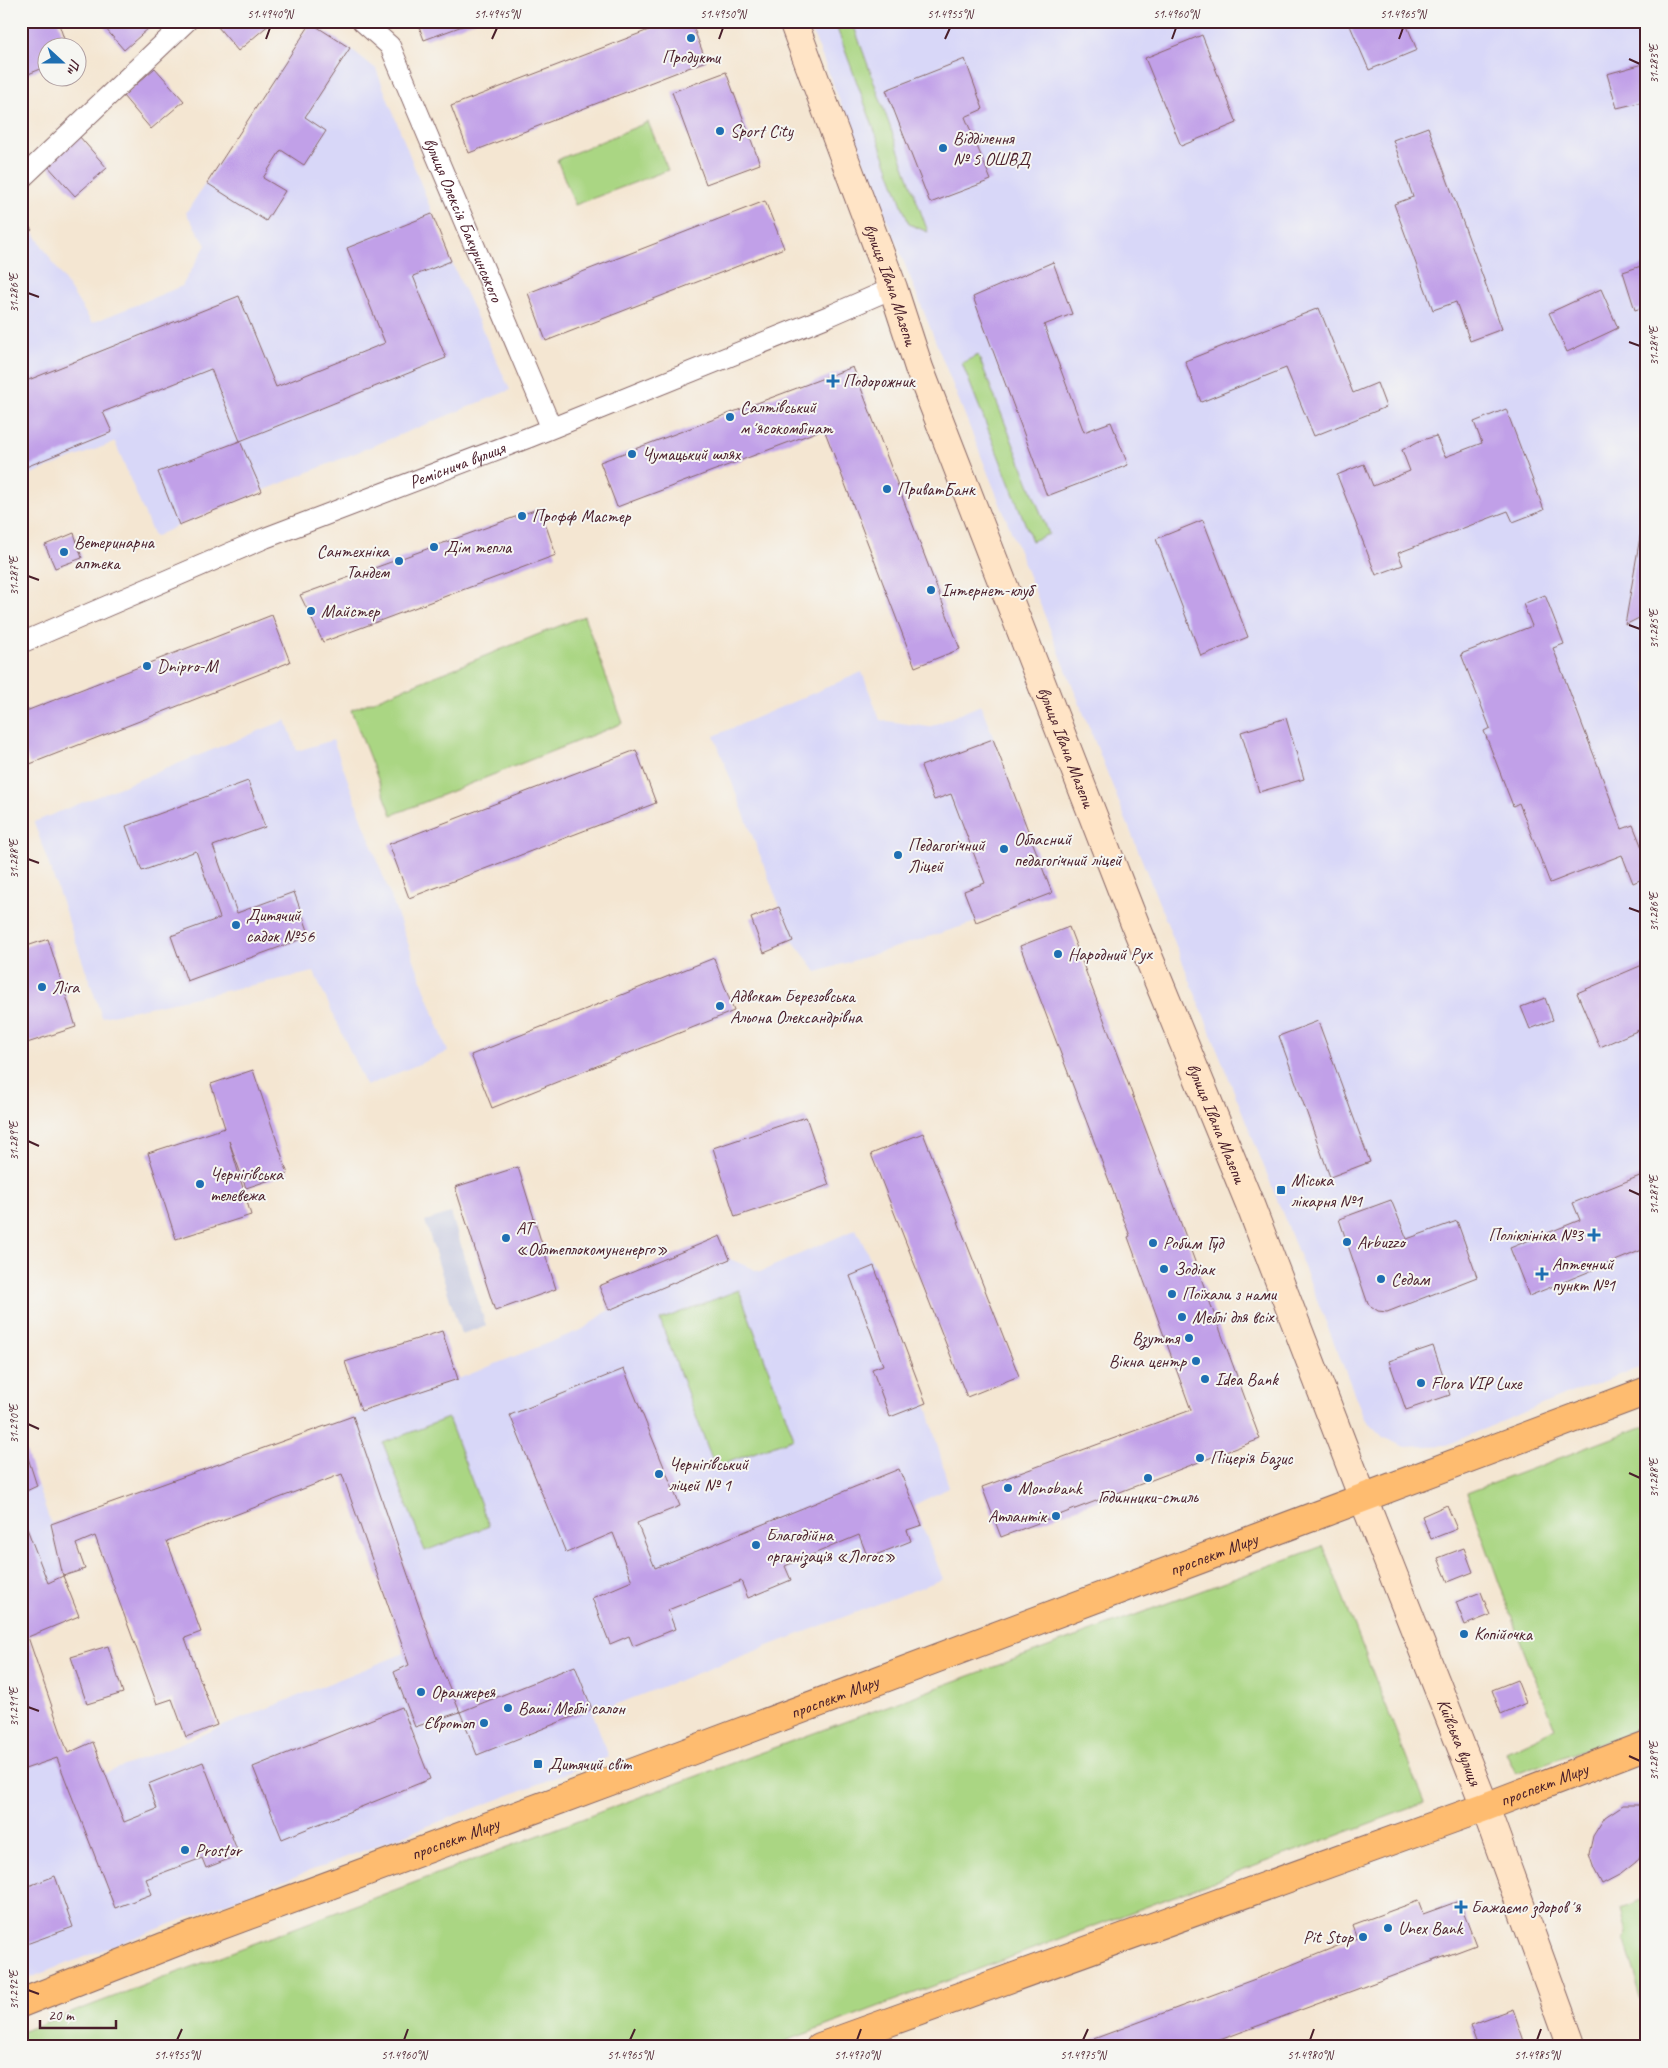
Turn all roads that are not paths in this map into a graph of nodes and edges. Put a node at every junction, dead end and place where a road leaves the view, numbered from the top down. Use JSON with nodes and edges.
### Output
{"nodes":[{"id":1,"x":187,"y":21,"type":"edge"},
{"id":2,"x":362,"y":21,"type":"edge"},
{"id":3,"x":793,"y":21,"type":"edge"},
{"id":4,"x":21,"y":179,"type":"edge"},
{"id":5,"x":893,"y":288,"type":"junction"},
{"id":6,"x":551,"y":428,"type":"junction"},
{"id":7,"x":21,"y":643,"type":"edge"},
{"id":8,"x":1647,"y":1391,"type":"edge"},
{"id":9,"x":1363,"y":1498,"type":"junction"},
{"id":10,"x":1647,"y":1744,"type":"edge"},
{"id":11,"x":1485,"y":1807,"type":"junction"},
{"id":12,"x":21,"y":2003,"type":"edge"},
{"id":13,"x":820,"y":2047,"type":"edge"},
{"id":14,"x":1572,"y":2047,"type":"edge"}],
"edges":[{"from":1,"to":4,"type":"street"},
{"from":2,"to":6,"type":"street","name":"вулиця Олексія Бакуринського"},
{"from":3,"to":5,"type":"main road","name":"вулиця Івана Мазепи"},
{"from":5,"to":6,"type":"street","name":"Реміснича вулиця"},
{"from":5,"to":9,"type":"main road","name":"вулиця Івана Мазепи"},
{"from":6,"to":7,"type":"street","name":"Реміснича вулиця"},
{"from":8,"to":9,"type":"main road","name":"проспект Миру"},
{"from":9,"to":11,"type":"main road","name":"Київська вулиця"},
{"from":9,"to":12,"type":"main road","name":"проспект Миру"},
{"from":10,"to":11,"type":"main road","name":"проспект Миру"},
{"from":11,"to":13,"type":"main road","name":"проспект Миру"},
{"from":11,"to":14,"type":"main road","name":"Київська вулиця"}]}
